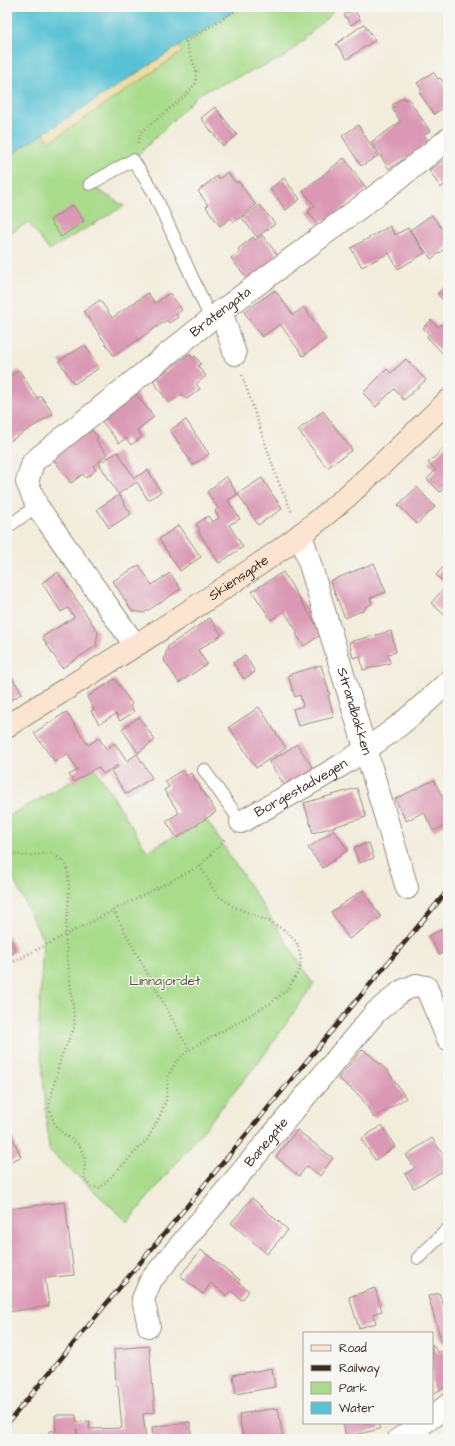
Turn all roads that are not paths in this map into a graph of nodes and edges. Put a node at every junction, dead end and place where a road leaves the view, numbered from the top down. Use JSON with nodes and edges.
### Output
{"nodes":[{"id":1,"x":448,"y":139,"type":"edge"},
{"id":2,"x":90,"y":184,"type":"dead end"},
{"id":3,"x":216,"y":315,"type":"junction"},
{"id":4,"x":235,"y":354,"type":"road end"},
{"id":5,"x":448,"y":401,"type":"edge"},
{"id":6,"x":37,"y":506,"type":"junction"},
{"id":7,"x":7,"y":527,"type":"edge"},
{"id":8,"x":301,"y":534,"type":"junction"},
{"id":9,"x":135,"y":645,"type":"junction"},
{"id":10,"x":448,"y":682,"type":"edge"},
{"id":11,"x":7,"y":726,"type":"edge"},
{"id":12,"x":364,"y":750,"type":"junction"},
{"id":13,"x":204,"y":770,"type":"dead end"},
{"id":14,"x":241,"y":822,"type":"joint"},
{"id":15,"x":406,"y":888,"type":"dead end"},
{"id":16,"x":443,"y":1009,"type":"edge"},
{"id":17,"x":448,"y":1039,"type":"edge"},
{"id":18,"x":448,"y":1229,"type":"edge"},
{"id":19,"x":418,"y":1258,"type":"dead end"},
{"id":20,"x":149,"y":1326,"type":"dead end"},
{"id":21,"x":448,"y":1406,"type":"edge"},
{"id":22,"x":433,"y":1416,"type":"edge"},
{"id":23,"x":422,"y":1424,"type":"edge"},
{"id":24,"x":399,"y":1439,"type":"edge"}],
"edges":[{"from":1,"to":3,"type":"street","name":"Bråtengata"},
{"from":2,"to":3,"type":"lane"},
{"from":3,"to":4,"type":"street"},
{"from":3,"to":6,"type":"street","name":"Bråtengata"},
{"from":5,"to":8,"type":"street","name":"Skiensgate"},
{"from":6,"to":7,"type":"lane"},
{"from":6,"to":9,"type":"street","name":"Bråtengata"},
{"from":8,"to":9,"type":"street","name":"Skiensgate"},
{"from":8,"to":12,"type":"street","name":"Strandbakken"},
{"from":9,"to":11,"type":"street","name":"Skiensgate"},
{"from":10,"to":12,"type":"street","name":"Borgestadvegen"},
{"from":12,"to":14,"type":"street","name":"Borgestadvegen"},
{"from":12,"to":15,"type":"street","name":"Strandbakken"},
{"from":13,"to":14,"type":"lane","name":"Borgestadvegen"},
{"from":16,"to":17,"type":"street"},
{"from":16,"to":20,"type":"street","name":"Banegate"},
{"from":18,"to":19,"type":"lane"},
{"from":21,"to":22,"type":"street"},
{"from":23,"to":24,"type":"street"}]}
